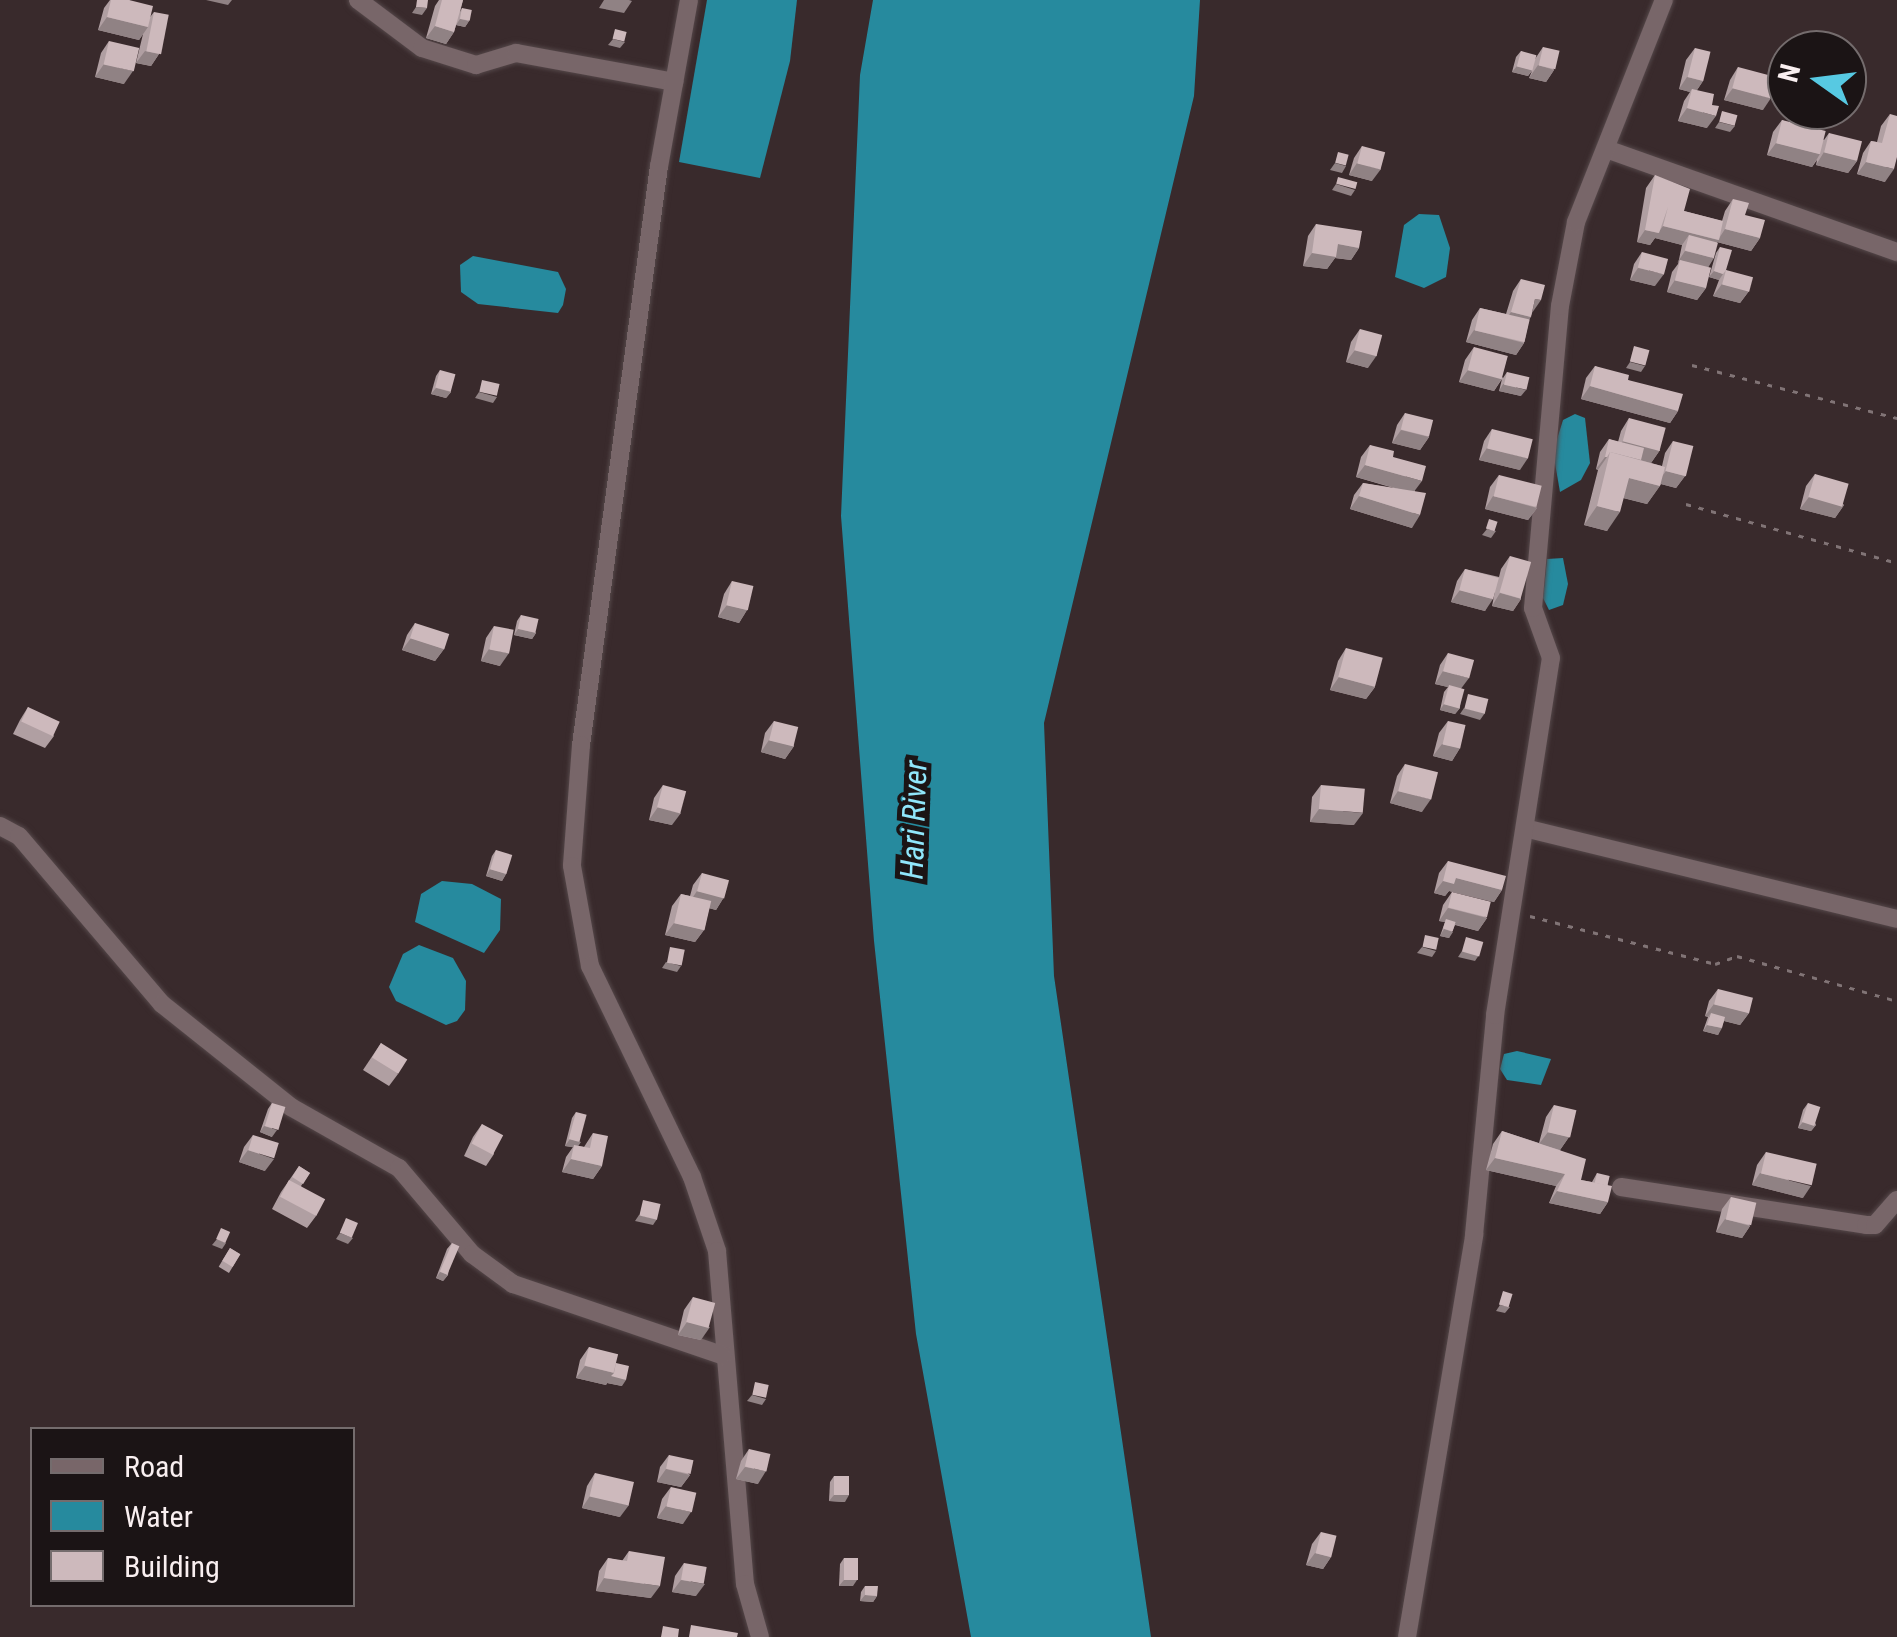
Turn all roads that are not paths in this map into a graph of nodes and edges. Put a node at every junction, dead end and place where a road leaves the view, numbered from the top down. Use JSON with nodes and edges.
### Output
{"nodes":[{"id":1,"x":358,"y":0,"type":"edge"},
{"id":2,"x":689,"y":0,"type":"edge"},
{"id":3,"x":1664,"y":0,"type":"edge"},
{"id":4,"x":674,"y":82,"type":"junction"},
{"id":5,"x":1609,"y":150,"type":"junction"},
{"id":6,"x":1897,"y":252,"type":"edge"},
{"id":7,"x":0,"y":826,"type":"edge"},
{"id":8,"x":1528,"y":830,"type":"junction"},
{"id":9,"x":1897,"y":919,"type":"edge"},
{"id":10,"x":1621,"y":1187,"type":"dead end"},
{"id":11,"x":1897,"y":1200,"type":"edge"},
{"id":12,"x":722,"y":1354,"type":"junction"},
{"id":13,"x":760,"y":1637,"type":"edge"},
{"id":14,"x":1407,"y":1637,"type":"edge"}],
"edges":[{"from":1,"to":4,"type":"street"},
{"from":2,"to":4,"type":"street"},
{"from":3,"to":5,"type":"street"},
{"from":4,"to":12,"type":"street"},
{"from":5,"to":6,"type":"street"},
{"from":5,"to":8,"type":"street"},
{"from":7,"to":12,"type":"street"},
{"from":8,"to":9,"type":"street"},
{"from":8,"to":14,"type":"street"},
{"from":10,"to":11,"type":"street"},
{"from":12,"to":13,"type":"street"}]}
